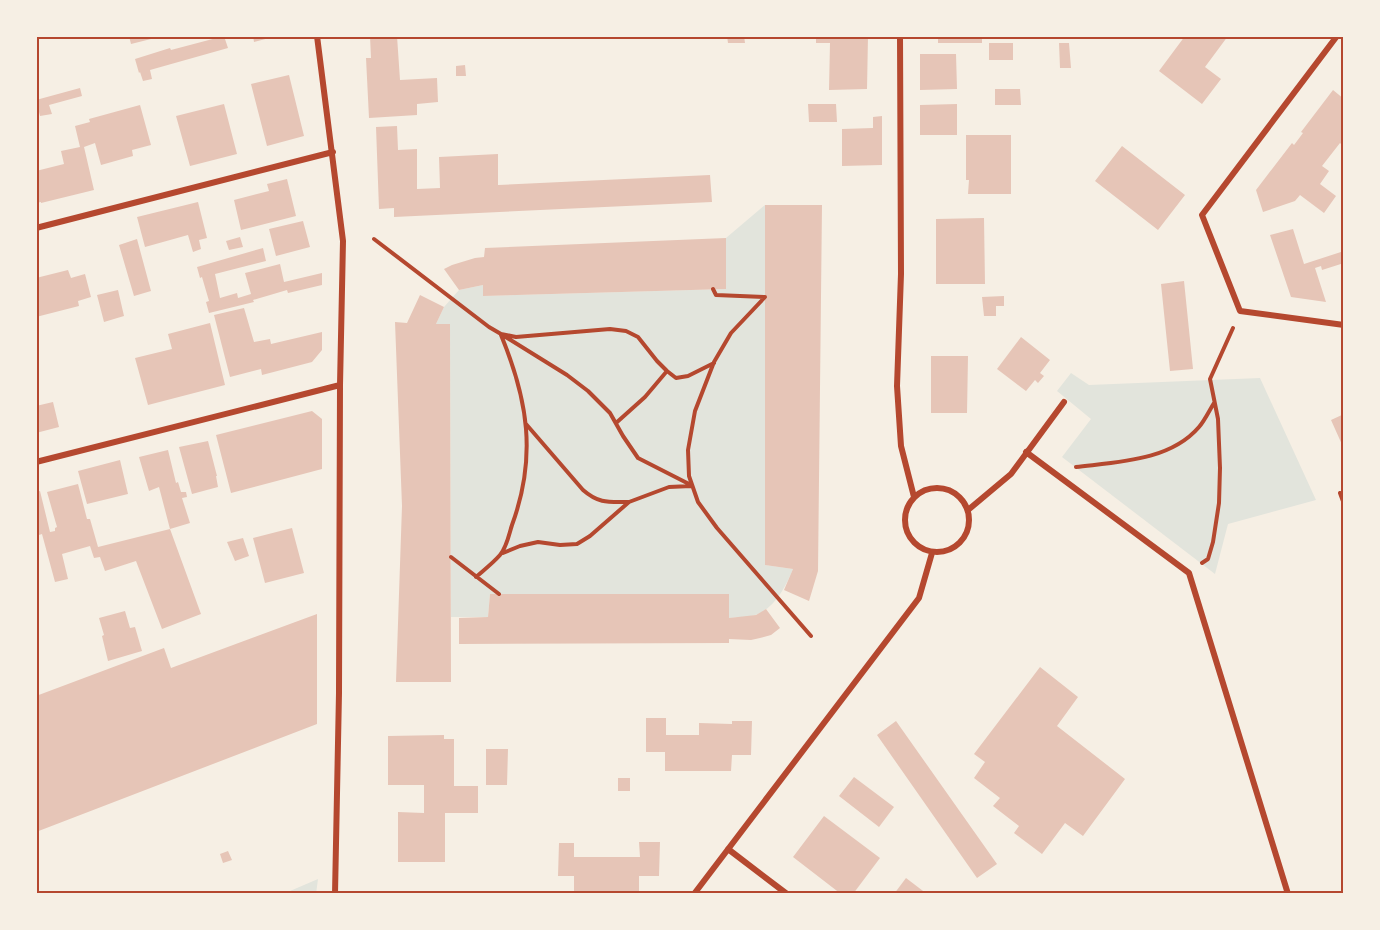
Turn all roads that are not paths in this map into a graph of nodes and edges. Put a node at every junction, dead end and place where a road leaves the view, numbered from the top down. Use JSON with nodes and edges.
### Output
{"nodes":[{"id":1,"x":317,"y":36,"type":"edge"},
{"id":2,"x":900,"y":36,"type":"edge"},
{"id":3,"x":1337,"y":36,"type":"edge"},
{"id":4,"x":333,"y":152,"type":"junction"},
{"id":5,"x":36,"y":228,"type":"edge"},
{"id":6,"x":1344,"y":324,"type":"edge"},
{"id":7,"x":340,"y":385,"type":"junction"},
{"id":8,"x":1064,"y":402,"type":"dead end"},
{"id":9,"x":1026,"y":452,"type":"junction"},
{"id":10,"x":36,"y":462,"type":"edge"},
{"id":11,"x":914,"y":497,"type":"junction"},
{"id":12,"x":968,"y":510,"type":"junction"},
{"id":13,"x":932,"y":553,"type":"junction"},
{"id":14,"x":728,"y":849,"type":"junction"},
{"id":15,"x":335,"y":894,"type":"edge"},
{"id":16,"x":694,"y":894,"type":"edge"},
{"id":17,"x":788,"y":894,"type":"edge"},
{"id":18,"x":1288,"y":894,"type":"edge"}],
"edges":[{"from":1,"to":4,"type":"street"},
{"from":2,"to":11,"type":"street"},
{"from":3,"to":6,"type":"street"},
{"from":4,"to":5,"type":"street"},
{"from":4,"to":7,"type":"street"},
{"from":7,"to":10,"type":"street"},
{"from":7,"to":15,"type":"street"},
{"from":8,"to":9,"type":"street"},
{"from":9,"to":12,"type":"street"},
{"from":9,"to":18,"type":"street"},
{"from":11,"to":12,"type":"street"},
{"from":11,"to":13,"type":"street"},
{"from":12,"to":13,"type":"street"},
{"from":13,"to":14,"type":"street"},
{"from":14,"to":16,"type":"street"},
{"from":14,"to":17,"type":"street"}]}
